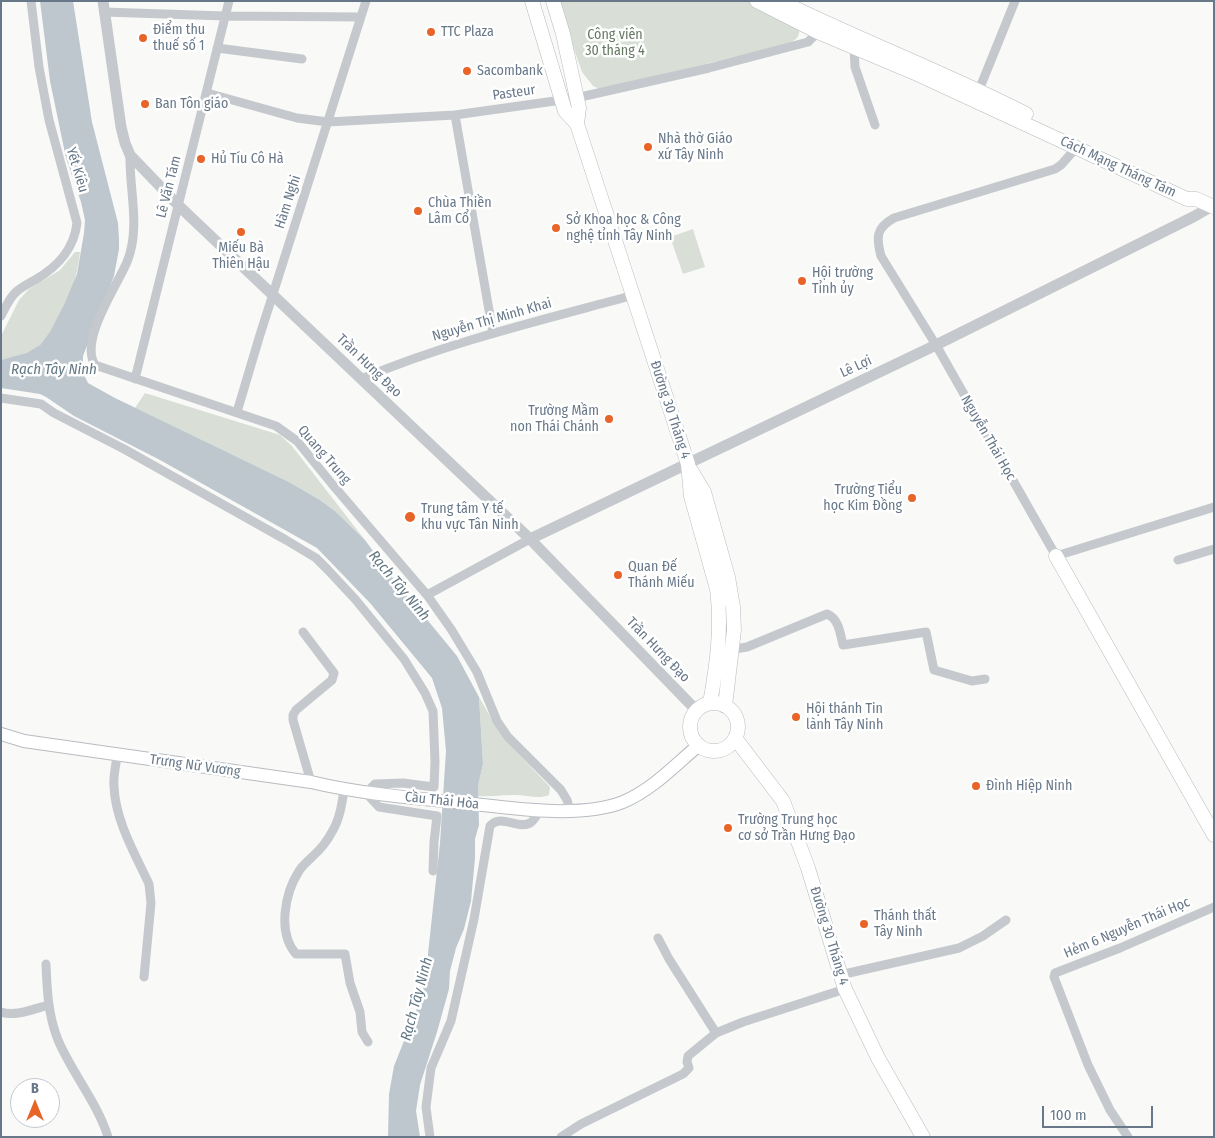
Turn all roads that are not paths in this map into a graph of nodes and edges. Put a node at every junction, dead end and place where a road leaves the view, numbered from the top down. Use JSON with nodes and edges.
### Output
{"nodes":[{"id":1,"x":31,"y":1,"type":"edge"},
{"id":2,"x":229,"y":1,"type":"edge"},
{"id":3,"x":366,"y":1,"type":"edge"},
{"id":4,"x":522,"y":1,"type":"edge"},
{"id":5,"x":553,"y":1,"type":"edge"},
{"id":6,"x":757,"y":1,"type":"edge"},
{"id":7,"x":780,"y":1,"type":"edge"},
{"id":8,"x":1015,"y":1,"type":"edge"},
{"id":9,"x":533,"y":5,"type":"edge"},
{"id":10,"x":104,"y":7,"type":"edge"},
{"id":11,"x":225,"y":16,"type":"junction"},
{"id":12,"x":361,"y":17,"type":"junction"},
{"id":13,"x":820,"y":27,"type":"junction"},
{"id":14,"x":855,"y":42,"type":"junction"},
{"id":15,"x":217,"y":48,"type":"junction"},
{"id":16,"x":302,"y":59,"type":"dead end"},
{"id":17,"x":943,"y":80,"type":"junction"},
{"id":18,"x":980,"y":90,"type":"junction"},
{"id":19,"x":207,"y":93,"type":"junction"},
{"id":20,"x":576,"y":98,"type":"junction"},
{"id":21,"x":562,"y":100,"type":"junction"},
{"id":22,"x":455,"y":115,"type":"junction"},
{"id":23,"x":328,"y":122,"type":"junction"},
{"id":24,"x":577,"y":124,"type":"junction"},
{"id":25,"x":875,"y":125,"type":"dead end"},
{"id":26,"x":1078,"y":144,"type":"junction"},
{"id":27,"x":130,"y":155,"type":"junction"},
{"id":28,"x":179,"y":206,"type":"junction"},
{"id":29,"x":1213,"y":206,"type":"edge"},
{"id":30,"x":272,"y":295,"type":"junction"},
{"id":31,"x":634,"y":295,"type":"junction"},
{"id":32,"x":1,"y":316,"type":"edge"},
{"id":33,"x":493,"y":333,"type":"junction"},
{"id":34,"x":936,"y":345,"type":"junction"},
{"id":35,"x":136,"y":379,"type":"junction"},
{"id":36,"x":361,"y":379,"type":"junction"},
{"id":37,"x":1,"y":398,"type":"edge"},
{"id":38,"x":237,"y":412,"type":"junction"},
{"id":39,"x":688,"y":464,"type":"junction"},
{"id":40,"x":1214,"y":507,"type":"edge"},
{"id":41,"x":530,"y":539,"type":"junction"},
{"id":42,"x":1214,"y":549,"type":"edge"},
{"id":43,"x":1056,"y":556,"type":"junction"},
{"id":44,"x":1178,"y":560,"type":"dead end"},
{"id":45,"x":427,"y":595,"type":"junction"},
{"id":46,"x":303,"y":632,"type":"dead end"},
{"id":47,"x":717,"y":650,"type":"junction"},
{"id":48,"x":732,"y":650,"type":"junction"},
{"id":49,"x":985,"y":679,"type":"dead end"},
{"id":50,"x":710,"y":703,"type":"junction"},
{"id":51,"x":725,"y":706,"type":"junction"},
{"id":52,"x":696,"y":710,"type":"junction"},
{"id":53,"x":1,"y":734,"type":"edge"},
{"id":54,"x":735,"y":738,"type":"junction"},
{"id":55,"x":698,"y":745,"type":"junction"},
{"id":56,"x":117,"y":756,"type":"junction"},
{"id":57,"x":311,"y":782,"type":"junction"},
{"id":58,"x":344,"y":790,"type":"junction"},
{"id":59,"x":366,"y":793,"type":"junction"},
{"id":60,"x":388,"y":796,"type":"joint"},
{"id":61,"x":540,"y":810,"type":"junction"},
{"id":62,"x":570,"y":810,"type":"junction"},
{"id":63,"x":1214,"y":835,"type":"edge"},
{"id":64,"x":433,"y":871,"type":"dead end"},
{"id":65,"x":1214,"y":907,"type":"edge"},
{"id":66,"x":1006,"y":920,"type":"dead end"},
{"id":67,"x":658,"y":938,"type":"dead end"},
{"id":68,"x":46,"y":964,"type":"dead end"},
{"id":69,"x":840,"y":975,"type":"junction"},
{"id":70,"x":144,"y":977,"type":"dead end"},
{"id":71,"x":845,"y":989,"type":"junction"},
{"id":72,"x":48,"y":1005,"type":"junction"},
{"id":73,"x":1,"y":1012,"type":"edge"},
{"id":74,"x":716,"y":1032,"type":"junction"},
{"id":75,"x":368,"y":1042,"type":"dead end"},
{"id":76,"x":108,"y":1137,"type":"edge"},
{"id":77,"x":430,"y":1137,"type":"edge"},
{"id":78,"x":560,"y":1137,"type":"edge"},
{"id":79,"x":924,"y":1137,"type":"edge"},
{"id":80,"x":1128,"y":1137,"type":"edge"}],
"edges":[{"from":1,"to":32,"type":"street","name":"Yết Kiêu"},
{"from":2,"to":11,"type":"street","name":"Lê Văn Tám"},
{"from":3,"to":12,"type":"street","name":"Hàm Nghi"},
{"from":4,"to":9,"type":"street"},
{"from":5,"to":20,"type":"main road","name":"Đường 30 Tháng 4"},
{"from":6,"to":13,"type":"main road","name":"Cách Mạng Tháng Tám"},
{"from":7,"to":13,"type":"main road","name":"Cách Mạng Tháng Tám"},
{"from":8,"to":18,"type":"street"},
{"from":9,"to":21,"type":"main road","name":"Đường 30 Tháng 4"},
{"from":10,"to":11,"type":"street"},
{"from":10,"to":27,"type":"street","name":"Trần Hưng Đạo"},
{"from":11,"to":12,"type":"street"},
{"from":11,"to":15,"type":"street","name":"Lê Văn Tám"},
{"from":12,"to":23,"type":"street","name":"Hàm Nghi"},
{"from":13,"to":14,"type":"main road","name":"Cách Mạng Tháng Tám"},
{"from":13,"to":20,"type":"street","name":"Pasteur"},
{"from":14,"to":17,"type":"main road","name":"Cách Mạng Tháng Tám"},
{"from":14,"to":25,"type":"street"},
{"from":15,"to":16,"type":"street"},
{"from":15,"to":19,"type":"street","name":"Lê Văn Tám"},
{"from":17,"to":18,"type":"main road","name":"Cách Mạng Tháng Tám"},
{"from":17,"to":26,"type":"main road","name":"Cách Mạng Tháng Tám"},
{"from":18,"to":26,"type":"main road","name":"Cách Mạng Tháng Tám"},
{"from":19,"to":23,"type":"street","name":"Pasteur"},
{"from":19,"to":28,"type":"street","name":"Lê Văn Tám"},
{"from":20,"to":21,"type":"street","name":"Pasteur"},
{"from":20,"to":24,"type":"main road","name":"Đường 30 Tháng 4"},
{"from":21,"to":22,"type":"street","name":"Pasteur"},
{"from":21,"to":24,"type":"main road","name":"Đường 30 Tháng 4"},
{"from":22,"to":23,"type":"street","name":"Pasteur"},
{"from":22,"to":33,"type":"street"},
{"from":23,"to":30,"type":"street","name":"Hàm Nghi"},
{"from":24,"to":31,"type":"main road","name":"Đường 30 Tháng 4"},
{"from":26,"to":29,"type":"main road","name":"Cách Mạng Tháng Tám"},
{"from":26,"to":34,"type":"street","name":"Nguyễn Thái Học"},
{"from":27,"to":28,"type":"street","name":"Trần Hưng Đạo"},
{"from":27,"to":35,"type":"street","name":"Quang Trung"},
{"from":28,"to":30,"type":"street","name":"Trần Hưng Đạo"},
{"from":28,"to":35,"type":"street","name":"Lê Văn Tám"},
{"from":29,"to":34,"type":"street","name":"Lê Lợi"},
{"from":30,"to":36,"type":"street","name":"Trần Hưng Đạo"},
{"from":30,"to":38,"type":"street","name":"Hàm Nghi"},
{"from":31,"to":33,"type":"street","name":"Nguyễn Thị Minh Khai"},
{"from":31,"to":39,"type":"main road","name":"Đường 30 Tháng 4"},
{"from":33,"to":36,"type":"street","name":"Nguyễn Thị Minh Khai"},
{"from":34,"to":39,"type":"street","name":"Lê Lợi"},
{"from":34,"to":43,"type":"street","name":"Nguyễn Thái Học"},
{"from":35,"to":38,"type":"street","name":"Quang Trung"},
{"from":36,"to":41,"type":"street","name":"Trần Hưng Đạo"},
{"from":37,"to":59,"type":"street"},
{"from":38,"to":45,"type":"street","name":"Quang Trung"},
{"from":39,"to":41,"type":"street","name":"Lê Lợi"},
{"from":39,"to":47,"type":"main road","name":"Đường 30 Tháng 4"},
{"from":39,"to":48,"type":"main road"},
{"from":40,"to":43,"type":"street"},
{"from":41,"to":45,"type":"street"},
{"from":41,"to":52,"type":"street","name":"Trần Hưng Đạo"},
{"from":42,"to":44,"type":"street"},
{"from":43,"to":63,"type":"main road","name":"Nguyễn Thái Học"},
{"from":45,"to":62,"type":"street","name":"Quang Trung"},
{"from":46,"to":57,"type":"street"},
{"from":47,"to":48,"type":"street"},
{"from":47,"to":50,"type":"main road","name":"Đường 30 Tháng 4"},
{"from":48,"to":49,"type":"street"},
{"from":48,"to":51,"type":"main road"},
{"from":50,"to":51,"type":"main road"},
{"from":50,"to":52,"type":"main road"},
{"from":51,"to":54,"type":"main road"},
{"from":52,"to":55,"type":"main road"},
{"from":53,"to":56,"type":"main road","name":"Trưng Nữ Vương"},
{"from":54,"to":55,"type":"main road"},
{"from":54,"to":69,"type":"main road","name":"Đường 30 Tháng 4"},
{"from":55,"to":62,"type":"main road"},
{"from":56,"to":57,"type":"main road","name":"Trưng Nữ Vương"},
{"from":56,"to":70,"type":"street"},
{"from":57,"to":58,"type":"main road","name":"Trưng Nữ Vương"},
{"from":58,"to":59,"type":"main road","name":"Trưng Nữ Vương"},
{"from":58,"to":75,"type":"street"},
{"from":59,"to":60,"type":"main road","name":"Trưng Nữ Vương"},
{"from":59,"to":64,"type":"street"},
{"from":60,"to":61,"type":"main road","name":"Cầu Thái Hòa"},
{"from":61,"to":62,"type":"main road"},
{"from":61,"to":77,"type":"street"},
{"from":65,"to":80,"type":"street","name":"Hẻm 6 Nguyễn Thái Học"},
{"from":66,"to":69,"type":"street"},
{"from":67,"to":74,"type":"street"},
{"from":68,"to":72,"type":"street"},
{"from":69,"to":71,"type":"main road","name":"Đường 30 Tháng 4"},
{"from":71,"to":74,"type":"street"},
{"from":71,"to":79,"type":"main road","name":"Đường 30 Tháng 4"},
{"from":72,"to":73,"type":"street"},
{"from":72,"to":76,"type":"street"},
{"from":74,"to":78,"type":"street"}]}
